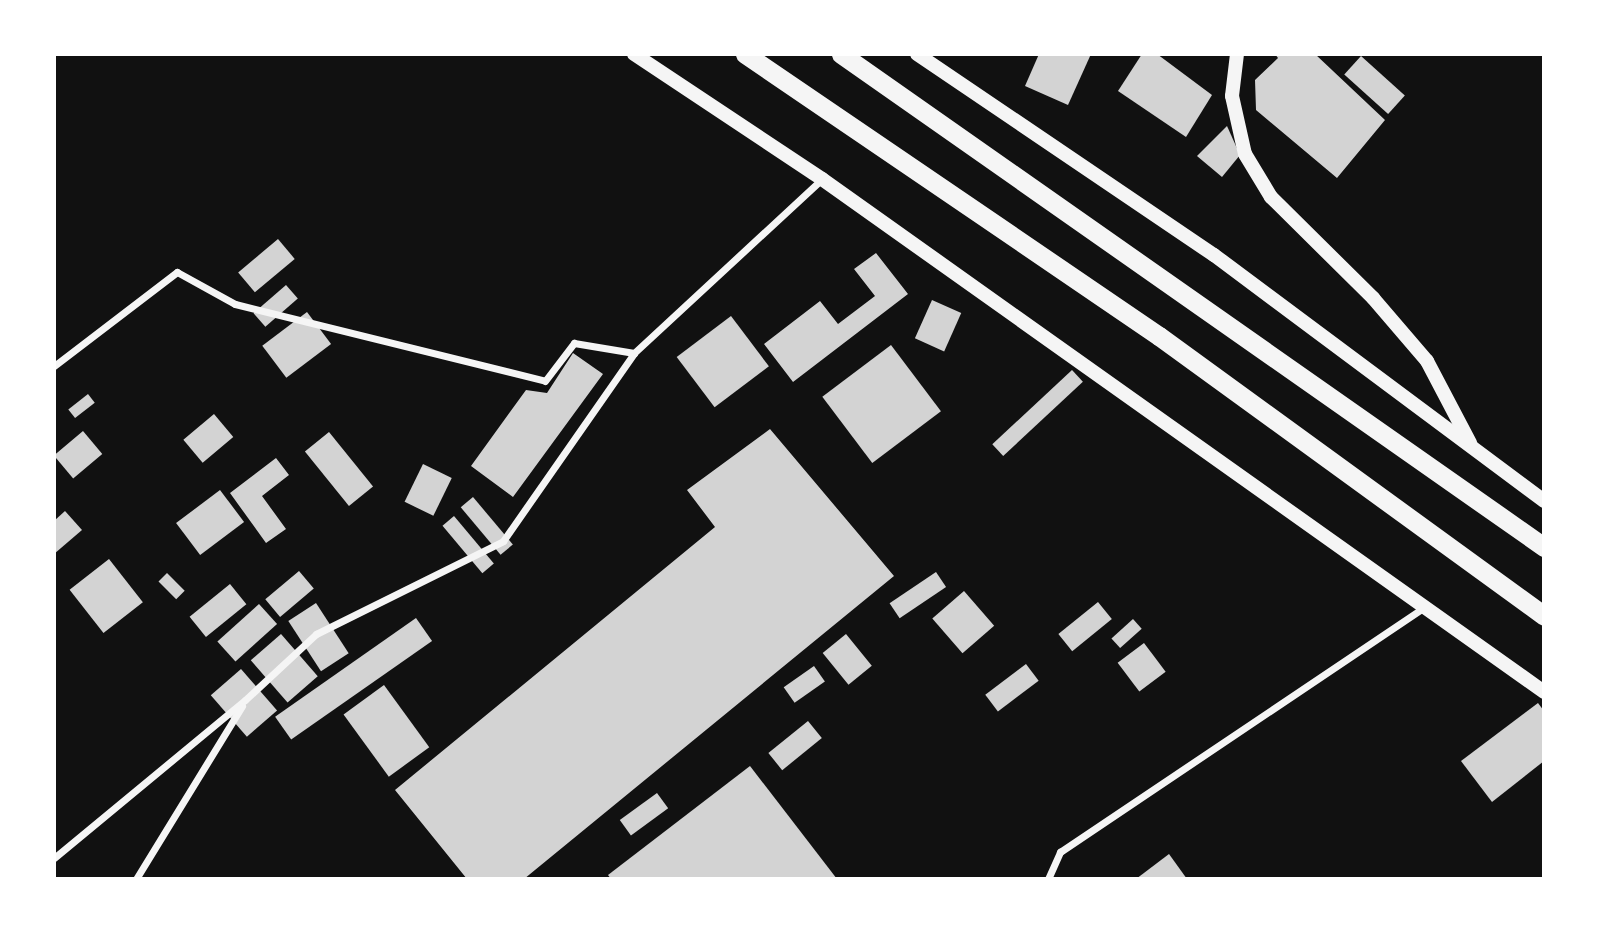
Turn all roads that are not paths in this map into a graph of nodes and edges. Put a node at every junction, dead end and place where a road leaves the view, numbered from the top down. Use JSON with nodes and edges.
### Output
{"nodes":[{"id":1,"x":634,"y":54,"type":"edge"},
{"id":2,"x":745,"y":54,"type":"edge"},
{"id":3,"x":841,"y":54,"type":"edge"},
{"id":4,"x":917,"y":54,"type":"edge"},
{"id":5,"x":1237,"y":54,"type":"edge"},
{"id":6,"x":822,"y":179,"type":"junction"},
{"id":7,"x":634,"y":353,"type":"junction"},
{"id":8,"x":54,"y":366,"type":"edge"},
{"id":9,"x":1472,"y":448,"type":"junction"},
{"id":10,"x":1544,"y":501,"type":"edge"},
{"id":11,"x":1544,"y":547,"type":"edge"},
{"id":12,"x":1425,"y":606,"type":"junction"},
{"id":13,"x":1544,"y":616,"type":"edge"},
{"id":14,"x":1544,"y":692,"type":"edge"},
{"id":15,"x":246,"y":700,"type":"junction"},
{"id":16,"x":54,"y":858,"type":"edge"},
{"id":17,"x":136,"y":879,"type":"edge"},
{"id":18,"x":1048,"y":879,"type":"edge"}],
"edges":[{"from":1,"to":6,"type":"main road"},
{"from":2,"to":13,"type":"highway"},
{"from":3,"to":11,"type":"highway"},
{"from":4,"to":9,"type":"main road"},
{"from":5,"to":9,"type":"main road"},
{"from":6,"to":7,"type":"street"},
{"from":6,"to":12,"type":"main road"},
{"from":7,"to":8,"type":"street"},
{"from":7,"to":15,"type":"street"},
{"from":9,"to":10,"type":"main road"},
{"from":12,"to":14,"type":"main road"},
{"from":12,"to":18,"type":"street"},
{"from":15,"to":16,"type":"street"},
{"from":15,"to":17,"type":"street"}]}
